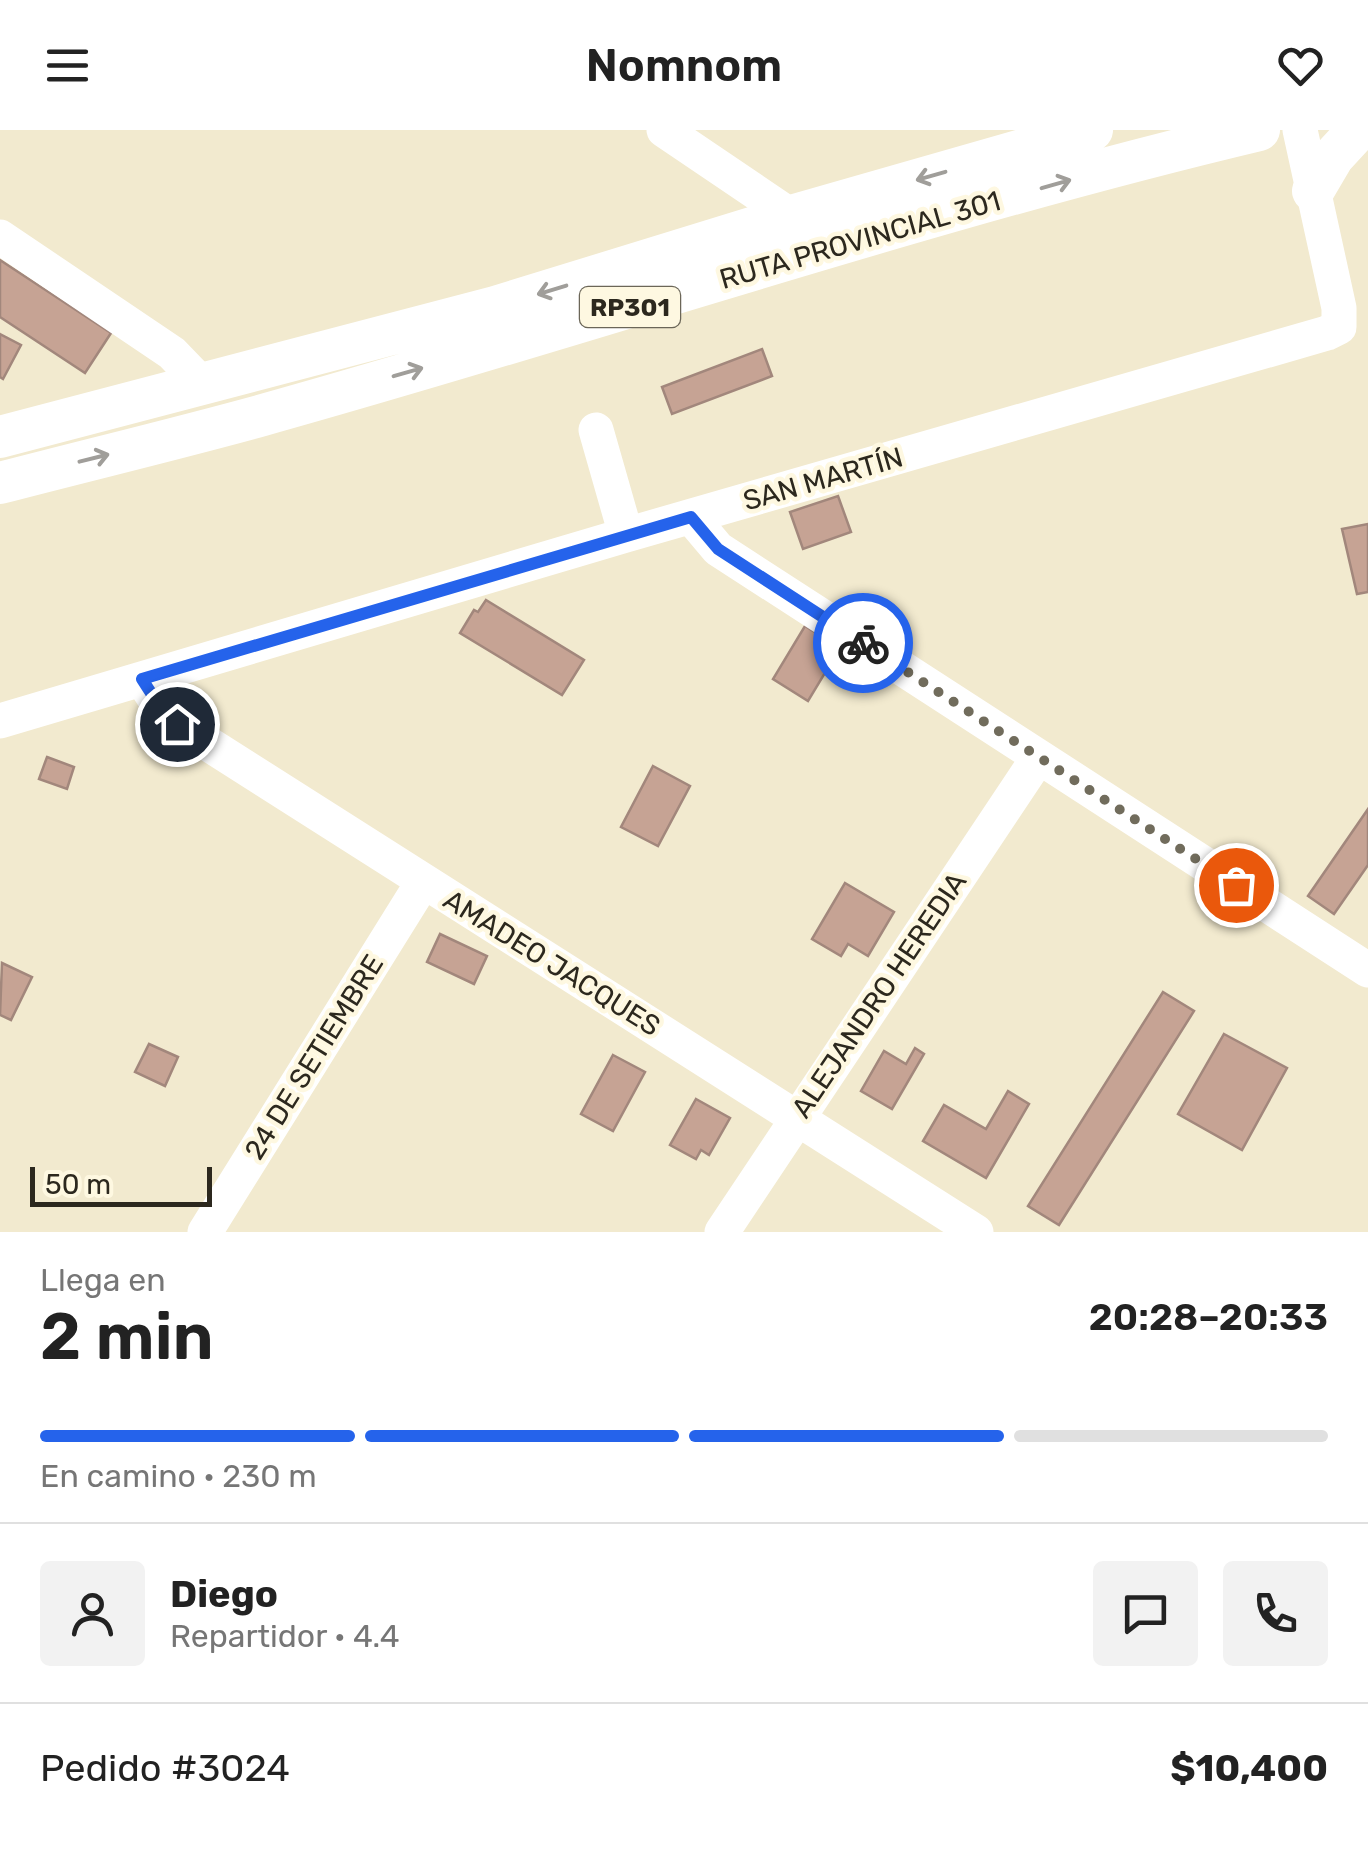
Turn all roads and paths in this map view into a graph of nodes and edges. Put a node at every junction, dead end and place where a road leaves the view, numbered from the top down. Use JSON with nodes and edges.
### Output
{"nodes":[{"id":1,"x":664,"y":130,"type":"edge"},
{"id":2,"x":1092,"y":130,"type":"edge"},
{"id":3,"x":1259,"y":130,"type":"edge"},
{"id":4,"x":1300,"y":130,"type":"edge"},
{"id":5,"x":1358,"y":130,"type":"edge"},
{"id":6,"x":1313,"y":191,"type":"junction"},
{"id":7,"x":791,"y":216,"type":"junction"},
{"id":8,"x":0,"y":237,"type":"edge"},
{"id":9,"x":200,"y":382,"type":"junction"},
{"id":10,"x":596,"y":430,"type":"dead end"},
{"id":11,"x":0,"y":437,"type":"edge"},
{"id":12,"x":0,"y":483,"type":"edge"},
{"id":13,"x":691,"y":517,"type":"junction"},
{"id":14,"x":626,"y":536,"type":"junction"},
{"id":15,"x":142,"y":679,"type":"junction"},
{"id":16,"x":0,"y":721,"type":"edge"},
{"id":17,"x":1038,"y":758,"type":"junction"},
{"id":18,"x":424,"y":882,"type":"junction"},
{"id":19,"x":1368,"y":970,"type":"edge"},
{"id":20,"x":796,"y":1118,"type":"junction"},
{"id":21,"x":205,"y":1232,"type":"edge"},
{"id":22,"x":722,"y":1232,"type":"edge"},
{"id":23,"x":976,"y":1232,"type":"edge"}],
"edges":[{"from":1,"to":7,"type":"street"},
{"from":2,"to":7,"type":"main road","name":"RUTA PROVINCIAL 301","number":"RP301","one_way":true},
{"from":12,"to":3,"type":"main road","name":"RUTA PROVINCIAL 301","number":"RP301","one_way":true},
{"from":4,"to":6,"type":"street","name":"SAN MARTÍN"},
{"from":5,"to":6,"type":"main road"},
{"from":6,"to":13,"type":"street","name":"SAN MARTÍN"},
{"from":7,"to":9,"type":"main road","name":"RUTA PROVINCIAL 301","number":"RP301","one_way":true},
{"from":8,"to":9,"type":"street"},
{"from":9,"to":11,"type":"main road","name":"RUTA PROVINCIAL 301","number":"RP301"},
{"from":10,"to":14,"type":"street"},
{"from":13,"to":14,"type":"street","name":"SAN MARTÍN"},
{"from":13,"to":17,"type":"street"},
{"from":14,"to":15,"type":"street","name":"SAN MARTÍN"},
{"from":15,"to":16,"type":"street","name":"SAN MARTÍN"},
{"from":15,"to":18,"type":"street","name":"AMADEO JACQUES"},
{"from":17,"to":19,"type":"street"},
{"from":17,"to":20,"type":"street","name":"ALEJANDRO HEREDIA"},
{"from":18,"to":20,"type":"street","name":"AMADEO JACQUES"},
{"from":18,"to":21,"type":"street","name":"24 DE SETIEMBRE"},
{"from":20,"to":22,"type":"street","name":"ALEJANDRO HEREDIA"},
{"from":20,"to":23,"type":"street","name":"AMADEO JACQUES"}]}
